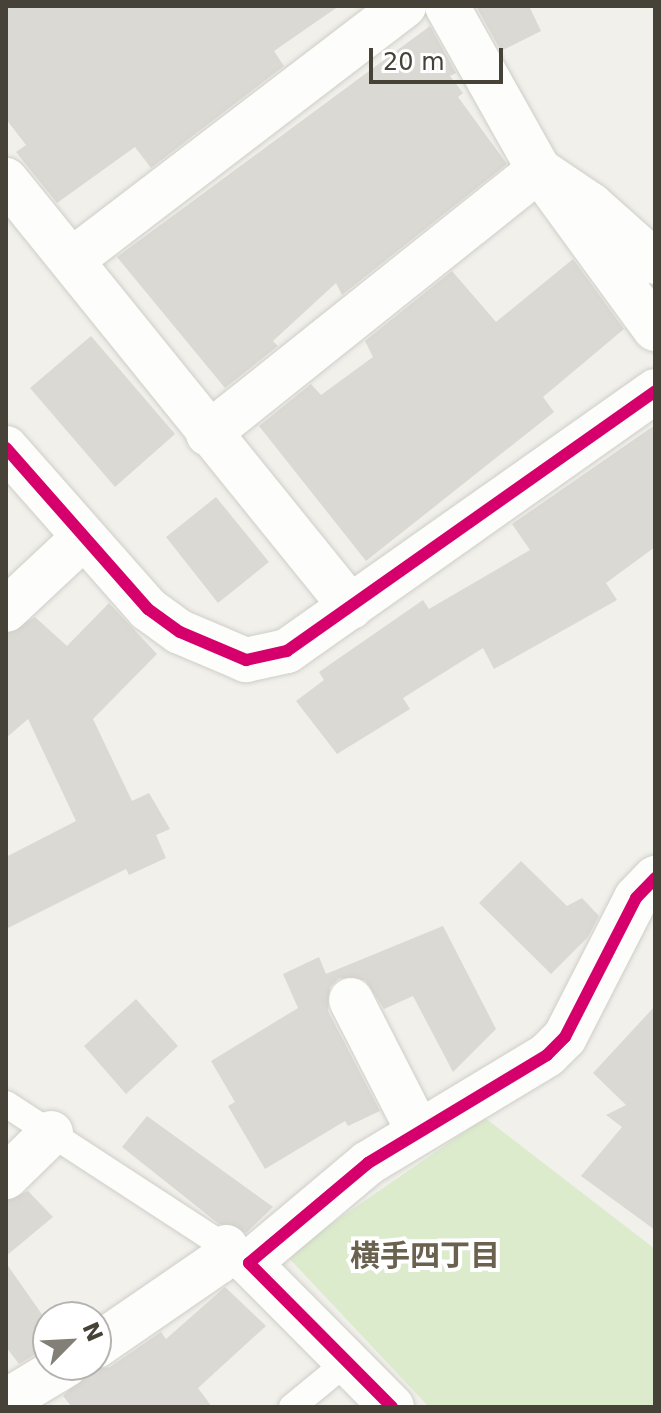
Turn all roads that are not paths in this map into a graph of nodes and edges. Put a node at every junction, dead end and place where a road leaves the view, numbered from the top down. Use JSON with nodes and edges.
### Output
{"nodes":[{"id":1,"x":404,"y":6,"type":"edge"},
{"id":2,"x":447,"y":6,"type":"edge"},
{"id":3,"x":539,"y":170,"type":"junction"},
{"id":4,"x":6,"y":180,"type":"edge"},
{"id":5,"x":73,"y":259,"type":"junction"},
{"id":6,"x":655,"y":262,"type":"edge"},
{"id":7,"x":655,"y":329,"type":"edge"},
{"id":8,"x":655,"y":391,"type":"edge"},
{"id":9,"x":208,"y":434,"type":"junction"},
{"id":10,"x":6,"y":448,"type":"edge"},
{"id":11,"x":83,"y":538,"type":"junction"},
{"id":12,"x":351,"y":607,"type":"junction"},
{"id":13,"x":6,"y":610,"type":"edge"},
{"id":14,"x":655,"y":878,"type":"edge"},
{"id":15,"x":351,"y":1000,"type":"dead end"},
{"id":16,"x":6,"y":1104,"type":"edge"},
{"id":17,"x":418,"y":1131,"type":"junction"},
{"id":18,"x":51,"y":1133,"type":"junction"},
{"id":19,"x":6,"y":1177,"type":"edge"},
{"id":20,"x":238,"y":1255,"type":"junction"},
{"id":21,"x":112,"y":1335,"type":"edge"},
{"id":22,"x":348,"y":1361,"type":"junction"},
{"id":23,"x":39,"y":1381,"type":"edge"},
{"id":24,"x":6,"y":1401,"type":"edge"},
{"id":25,"x":292,"y":1407,"type":"edge"},
{"id":26,"x":392,"y":1407,"type":"edge"}],
"edges":[{"from":1,"to":5,"type":"street"},
{"from":2,"to":3,"type":"street"},
{"from":3,"to":6,"type":"street"},
{"from":3,"to":7,"type":"street"},
{"from":3,"to":9,"type":"street"},
{"from":4,"to":5,"type":"street"},
{"from":5,"to":9,"type":"street"},
{"from":8,"to":12,"type":"street"},
{"from":9,"to":12,"type":"street"},
{"from":10,"to":11,"type":"street"},
{"from":11,"to":12,"type":"street"},
{"from":11,"to":13,"type":"street"},
{"from":14,"to":17,"type":"street"},
{"from":15,"to":17,"type":"street"},
{"from":16,"to":18,"type":"lane"},
{"from":17,"to":20,"type":"street"},
{"from":18,"to":19,"type":"street"},
{"from":18,"to":20,"type":"lane"},
{"from":20,"to":21,"type":"street"},
{"from":20,"to":22,"type":"street"},
{"from":22,"to":25,"type":"lane"},
{"from":22,"to":26,"type":"street"},
{"from":23,"to":24,"type":"street"}]}
